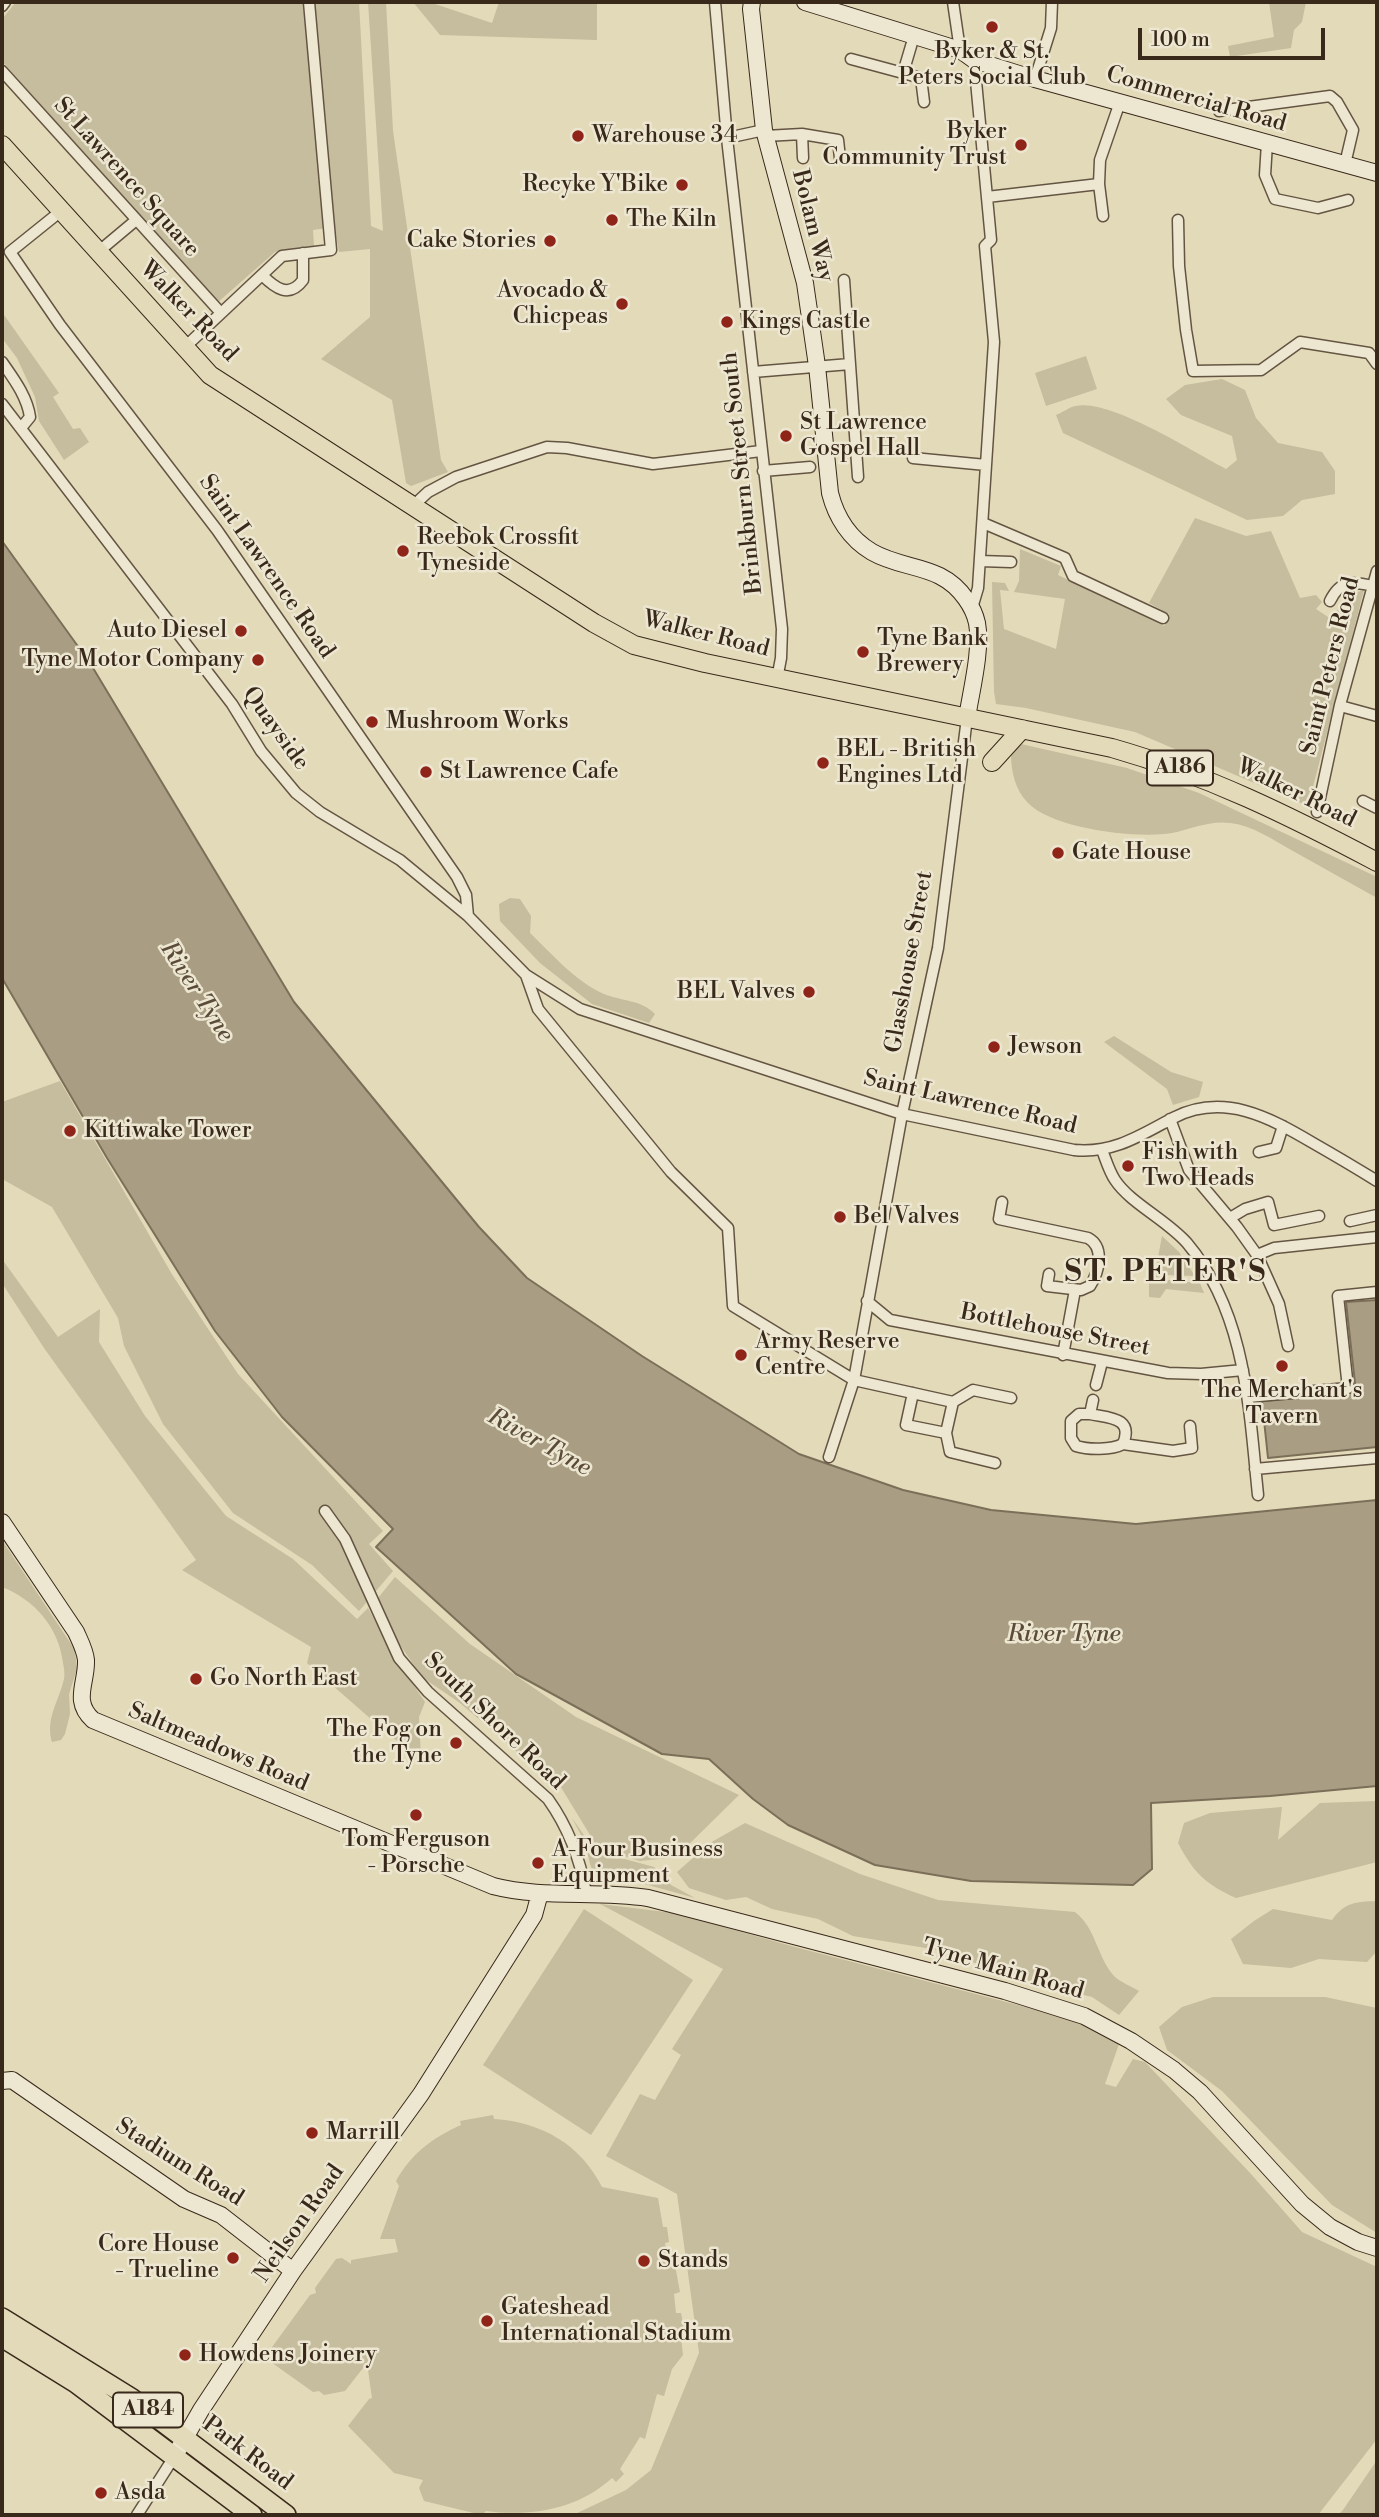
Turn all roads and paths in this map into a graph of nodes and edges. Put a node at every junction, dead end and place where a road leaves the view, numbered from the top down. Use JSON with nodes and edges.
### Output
{"nodes":[{"id":1,"x":5,"y":2,"type":"edge"},
{"id":2,"x":309,"y":2,"type":"edge"},
{"id":3,"x":715,"y":2,"type":"edge"},
{"id":4,"x":752,"y":2,"type":"edge"},
{"id":5,"x":805,"y":2,"type":"edge"},
{"id":6,"x":953,"y":2,"type":"edge"},
{"id":7,"x":1052,"y":2,"type":"edge"},
{"id":8,"x":2,"y":6,"type":"edge"},
{"id":9,"x":914,"y":36,"type":"junction"},
{"id":10,"x":960,"y":50,"type":"junction"},
{"id":11,"x":851,"y":59,"type":"dead end"},
{"id":12,"x":974,"y":60,"type":"junction"},
{"id":13,"x":904,"y":73,"type":"junction"},
{"id":14,"x":4,"y":77,"type":"edge"},
{"id":15,"x":1035,"y":79,"type":"junction"},
{"id":16,"x":924,"y":102,"type":"dead end"},
{"id":17,"x":1120,"y":102,"type":"junction"},
{"id":18,"x":1219,"y":111,"type":"dead end"},
{"id":19,"x":765,"y":133,"type":"junction"},
{"id":20,"x":802,"y":134,"type":"junction"},
{"id":21,"x":727,"y":138,"type":"junction"},
{"id":22,"x":1267,"y":144,"type":"junction"},
{"id":23,"x":2,"y":145,"type":"edge"},
{"id":24,"x":803,"y":158,"type":"dead end"},
{"id":25,"x":840,"y":158,"type":"dead end"},
{"id":26,"x":1345,"y":164,"type":"junction"},
{"id":27,"x":1377,"y":173,"type":"edge"},
{"id":28,"x":1099,"y":184,"type":"junction"},
{"id":29,"x":987,"y":197,"type":"junction"},
{"id":30,"x":1348,"y":200,"type":"dead end"},
{"id":31,"x":61,"y":211,"type":"junction"},
{"id":32,"x":1103,"y":216,"type":"dead end"},
{"id":33,"x":1178,"y":220,"type":"dead end"},
{"id":34,"x":135,"y":221,"type":"junction"},
{"id":35,"x":2,"y":241,"type":"edge"},
{"id":36,"x":10,"y":252,"type":"junction"},
{"id":37,"x":98,"y":252,"type":"junction"},
{"id":38,"x":303,"y":253,"type":"junction"},
{"id":39,"x":262,"y":275,"type":"junction"},
{"id":40,"x":844,"y":280,"type":"dead end"},
{"id":41,"x":221,"y":313,"type":"junction"},
{"id":42,"x":184,"y":348,"type":"junction"},
{"id":43,"x":2,"y":362,"type":"edge"},
{"id":44,"x":850,"y":364,"type":"junction"},
{"id":45,"x":1377,"y":364,"type":"edge"},
{"id":46,"x":817,"y":366,"type":"junction"},
{"id":47,"x":752,"y":372,"type":"junction"},
{"id":48,"x":2,"y":404,"type":"edge"},
{"id":49,"x":21,"y":428,"type":"junction"},
{"id":50,"x":761,"y":451,"type":"junction"},
{"id":51,"x":913,"y":458,"type":"dead end"},
{"id":52,"x":986,"y":465,"type":"junction"},
{"id":53,"x":810,"y":467,"type":"dead end"},
{"id":54,"x":763,"y":471,"type":"junction"},
{"id":55,"x":858,"y":477,"type":"dead end"},
{"id":56,"x":413,"y":506,"type":"junction"},
{"id":57,"x":983,"y":523,"type":"junction"},
{"id":58,"x":980,"y":561,"type":"junction"},
{"id":59,"x":1012,"y":562,"type":"dead end"},
{"id":60,"x":1377,"y":570,"type":"edge"},
{"id":61,"x":1373,"y":586,"type":"junction"},
{"id":62,"x":1329,"y":601,"type":"dead end"},
{"id":63,"x":1372,"y":606,"type":"edge"},
{"id":64,"x":972,"y":608,"type":"junction"},
{"id":65,"x":1163,"y":618,"type":"dead end"},
{"id":66,"x":777,"y":679,"type":"junction"},
{"id":67,"x":1344,"y":707,"type":"dead end"},
{"id":68,"x":1377,"y":716,"type":"edge"},
{"id":69,"x":967,"y":718,"type":"junction"},
{"id":70,"x":1022,"y":729,"type":"junction"},
{"id":71,"x":992,"y":762,"type":"dead end"},
{"id":72,"x":1363,"y":801,"type":"dead end"},
{"id":73,"x":1377,"y":808,"type":"edge"},
{"id":74,"x":1317,"y":812,"type":"dead end"},
{"id":75,"x":1377,"y":862,"type":"edge"},
{"id":76,"x":468,"y":916,"type":"junction"},
{"id":77,"x":526,"y":975,"type":"junction"},
{"id":78,"x":580,"y":1009,"type":"joint"},
{"id":79,"x":902,"y":1114,"type":"junction"},
{"id":80,"x":1170,"y":1119,"type":"junction"},
{"id":81,"x":1283,"y":1126,"type":"junction"},
{"id":82,"x":1102,"y":1150,"type":"junction"},
{"id":83,"x":1259,"y":1152,"type":"dead end"},
{"id":84,"x":1377,"y":1181,"type":"edge"},
{"id":85,"x":1002,"y":1202,"type":"dead end"},
{"id":86,"x":1377,"y":1215,"type":"edge"},
{"id":87,"x":1319,"y":1216,"type":"dead end"},
{"id":88,"x":1230,"y":1218,"type":"junction"},
{"id":89,"x":1350,"y":1221,"type":"dead end"},
{"id":90,"x":1377,"y":1237,"type":"edge"},
{"id":91,"x":1257,"y":1255,"type":"junction"},
{"id":92,"x":1049,"y":1274,"type":"dead end"},
{"id":93,"x":1075,"y":1290,"type":"junction"},
{"id":94,"x":1377,"y":1292,"type":"edge"},
{"id":95,"x":867,"y":1301,"type":"junction"},
{"id":96,"x":1289,"y":1346,"type":"dead end"},
{"id":97,"x":1063,"y":1354,"type":"junction"},
{"id":98,"x":1102,"y":1362,"type":"junction"},
{"id":99,"x":1243,"y":1370,"type":"junction"},
{"id":100,"x":854,"y":1380,"type":"junction"},
{"id":101,"x":1096,"y":1385,"type":"dead end"},
{"id":102,"x":913,"y":1393,"type":"junction"},
{"id":103,"x":1248,"y":1397,"type":"junction"},
{"id":104,"x":1011,"y":1398,"type":"dead end"},
{"id":105,"x":1093,"y":1400,"type":"dead end"},
{"id":106,"x":953,"y":1402,"type":"junction"},
{"id":107,"x":1090,"y":1414,"type":"junction"},
{"id":108,"x":1190,"y":1426,"type":"dead end"},
{"id":109,"x":946,"y":1433,"type":"junction"},
{"id":110,"x":1123,"y":1444,"type":"junction"},
{"id":111,"x":829,"y":1457,"type":"dead end"},
{"id":112,"x":1377,"y":1458,"type":"edge"},
{"id":113,"x":995,"y":1463,"type":"dead end"},
{"id":114,"x":1255,"y":1469,"type":"junction"},
{"id":115,"x":1258,"y":1495,"type":"dead end"},
{"id":116,"x":325,"y":1511,"type":"dead end"},
{"id":117,"x":2,"y":1522,"type":"edge"},
{"id":118,"x":586,"y":1893,"type":"junction"},
{"id":119,"x":540,"y":1894,"type":"junction"},
{"id":120,"x":2,"y":2081,"type":"edge"},
{"id":121,"x":1377,"y":2248,"type":"edge"},
{"id":122,"x":293,"y":2271,"type":"junction"},
{"id":123,"x":2,"y":2318,"type":"edge"},
{"id":124,"x":2,"y":2337,"type":"edge"},
{"id":125,"x":186,"y":2438,"type":"junction"},
{"id":126,"x":174,"y":2457,"type":"junction"},
{"id":127,"x":137,"y":2515,"type":"edge"},
{"id":128,"x":252,"y":2515,"type":"edge"},
{"id":129,"x":286,"y":2515,"type":"edge"}],
"edges":[{"from":1,"to":8,"type":"street"},
{"from":2,"to":38,"type":"street"},
{"from":3,"to":21,"type":"street","name":"Brinkburn Street South"},
{"from":4,"to":19,"type":"street","name":"Bolam Way"},
{"from":5,"to":9,"type":"street","name":"Commercial Road"},
{"from":6,"to":10,"type":"street"},
{"from":7,"to":15,"type":"street"},
{"from":9,"to":10,"type":"street","name":"Commercial Road"},
{"from":9,"to":13,"type":"street"},
{"from":10,"to":12,"type":"street","name":"Commercial Road"},
{"from":11,"to":13,"type":"street"},
{"from":12,"to":15,"type":"street","name":"Commercial Road"},
{"from":12,"to":29,"type":"street"},
{"from":13,"to":16,"type":"street"},
{"from":14,"to":34,"type":"street","name":"St Lawrence Square"},
{"from":15,"to":17,"type":"street","name":"Commercial Road"},
{"from":17,"to":22,"type":"street","name":"Commercial Road"},
{"from":17,"to":28,"type":"street"},
{"from":18,"to":26,"type":"street"},
{"from":19,"to":20,"type":"street"},
{"from":19,"to":21,"type":"street"},
{"from":19,"to":46,"type":"street","name":"Bolam Way"},
{"from":20,"to":24,"type":"street"},
{"from":20,"to":25,"type":"street"},
{"from":21,"to":47,"type":"street","name":"Brinkburn Street South"},
{"from":22,"to":26,"type":"street","name":"Commercial Road"},
{"from":22,"to":30,"type":"street"},
{"from":23,"to":31,"type":"main road","name":"Walker Road","number":"A186"},
{"from":26,"to":27,"type":"street","name":"Commercial Road"},
{"from":28,"to":29,"type":"street"},
{"from":28,"to":32,"type":"street"},
{"from":29,"to":52,"type":"street"},
{"from":31,"to":36,"type":"street"},
{"from":31,"to":37,"type":"main road","name":"Walker Road","number":"A186"},
{"from":33,"to":45,"type":"street"},
{"from":34,"to":37,"type":"street"},
{"from":34,"to":41,"type":"street","name":"St Lawrence Square"},
{"from":35,"to":36,"type":"street","name":"Saint Lawrence Road"},
{"from":36,"to":76,"type":"street","name":"Saint Lawrence Road"},
{"from":37,"to":42,"type":"main road","name":"Walker Road","number":"A186"},
{"from":38,"to":39,"type":"street"},
{"from":38,"to":39,"type":"street"},
{"from":39,"to":41,"type":"street"},
{"from":40,"to":44,"type":"street"},
{"from":41,"to":42,"type":"street"},
{"from":42,"to":56,"type":"main road","name":"Walker Road","number":"A186"},
{"from":43,"to":49,"type":"street"},
{"from":44,"to":46,"type":"street"},
{"from":44,"to":55,"type":"street"},
{"from":46,"to":47,"type":"street"},
{"from":46,"to":64,"type":"street","name":"Bolam Way"},
{"from":47,"to":50,"type":"street","name":"Brinkburn Street South"},
{"from":48,"to":49,"type":"street","name":"Quayside"},
{"from":49,"to":76,"type":"street","name":"Quayside"},
{"from":50,"to":54,"type":"street","name":"Brinkburn Street South"},
{"from":50,"to":56,"type":"street"},
{"from":51,"to":52,"type":"street"},
{"from":52,"to":57,"type":"street"},
{"from":53,"to":54,"type":"street"},
{"from":54,"to":66,"type":"street","name":"Brinkburn Street South"},
{"from":56,"to":66,"type":"main road","name":"Walker Road","number":"A186"},
{"from":57,"to":58,"type":"street"},
{"from":57,"to":65,"type":"street"},
{"from":58,"to":59,"type":"street"},
{"from":58,"to":64,"type":"street"},
{"from":60,"to":61,"type":"street","name":"Saint Peters Road"},
{"from":61,"to":62,"type":"street"},
{"from":61,"to":63,"type":"street","name":"Saint Peters Road"},
{"from":63,"to":74,"type":"street","name":"Saint Peters Road"},
{"from":64,"to":69,"type":"street"},
{"from":66,"to":69,"type":"main road","name":"Walker Road","number":"A186"},
{"from":67,"to":68,"type":"street"},
{"from":69,"to":70,"type":"main road","name":"Walker Road","number":"A186"},
{"from":69,"to":79,"type":"street","name":"Glasshouse Street"},
{"from":70,"to":71,"type":"main road"},
{"from":70,"to":75,"type":"main road","name":"Walker Road","number":"A186"},
{"from":72,"to":73,"type":"street"},
{"from":76,"to":77,"type":"street","name":"Quayside"},
{"from":77,"to":78,"type":"street","name":"Quayside"},
{"from":77,"to":100,"type":"street"},
{"from":78,"to":79,"type":"street","name":"Saint Lawrence Road"},
{"from":79,"to":82,"type":"street","name":"Saint Lawrence Road"},
{"from":79,"to":95,"type":"street","name":"Glasshouse Street"},
{"from":80,"to":81,"type":"street","name":"Saint Lawrence Road"},
{"from":80,"to":82,"type":"street","name":"Saint Lawrence Road"},
{"from":80,"to":88,"type":"street"},
{"from":81,"to":83,"type":"street"},
{"from":81,"to":84,"type":"street","name":"Saint Lawrence Road"},
{"from":82,"to":99,"type":"street"},
{"from":85,"to":93,"type":"street"},
{"from":86,"to":89,"type":"street"},
{"from":87,"to":88,"type":"street"},
{"from":88,"to":91,"type":"street"},
{"from":90,"to":91,"type":"street"},
{"from":91,"to":96,"type":"street"},
{"from":92,"to":93,"type":"street"},
{"from":93,"to":97,"type":"street"},
{"from":94,"to":103,"type":"street"},
{"from":95,"to":97,"type":"street","name":"Bottlehouse Street"},
{"from":95,"to":100,"type":"street","name":"Glasshouse Street"},
{"from":97,"to":98,"type":"street","name":"Bottlehouse Street"},
{"from":98,"to":99,"type":"street","name":"Bottlehouse Street"},
{"from":98,"to":101,"type":"street"},
{"from":99,"to":103,"type":"street"},
{"from":100,"to":102,"type":"street"},
{"from":100,"to":111,"type":"street","name":"Glasshouse Street"},
{"from":102,"to":106,"type":"street"},
{"from":102,"to":109,"type":"street"},
{"from":103,"to":114,"type":"street"},
{"from":104,"to":106,"type":"street"},
{"from":105,"to":107,"type":"street"},
{"from":106,"to":109,"type":"street"},
{"from":107,"to":110,"type":"street"},
{"from":107,"to":110,"type":"street"},
{"from":108,"to":110,"type":"street"},
{"from":109,"to":113,"type":"street"},
{"from":112,"to":114,"type":"street"},
{"from":114,"to":115,"type":"street"},
{"from":116,"to":118,"type":"street","name":"South Shore Road"},
{"from":117,"to":119,"type":"street","name":"Saltmeadows Road"},
{"from":118,"to":119,"type":"street","name":"Tyne Main Road"},
{"from":118,"to":121,"type":"street","name":"Tyne Main Road"},
{"from":119,"to":122,"type":"street","name":"Neilson Road"},
{"from":120,"to":122,"type":"street","name":"Stadium Road"},
{"from":122,"to":125,"type":"street","name":"Neilson Road"},
{"from":123,"to":125,"type":"highway","name":"Park Road","number":"A184"},
{"from":124,"to":126,"type":"highway","name":"Park Road","number":"A184"},
{"from":125,"to":126,"type":"street","name":"Neilson Road"},
{"from":125,"to":129,"type":"highway","name":"Park Road","number":"A184"},
{"from":126,"to":127,"type":"street"},
{"from":126,"to":128,"type":"highway","name":"Park Road","number":"A184"}]}
